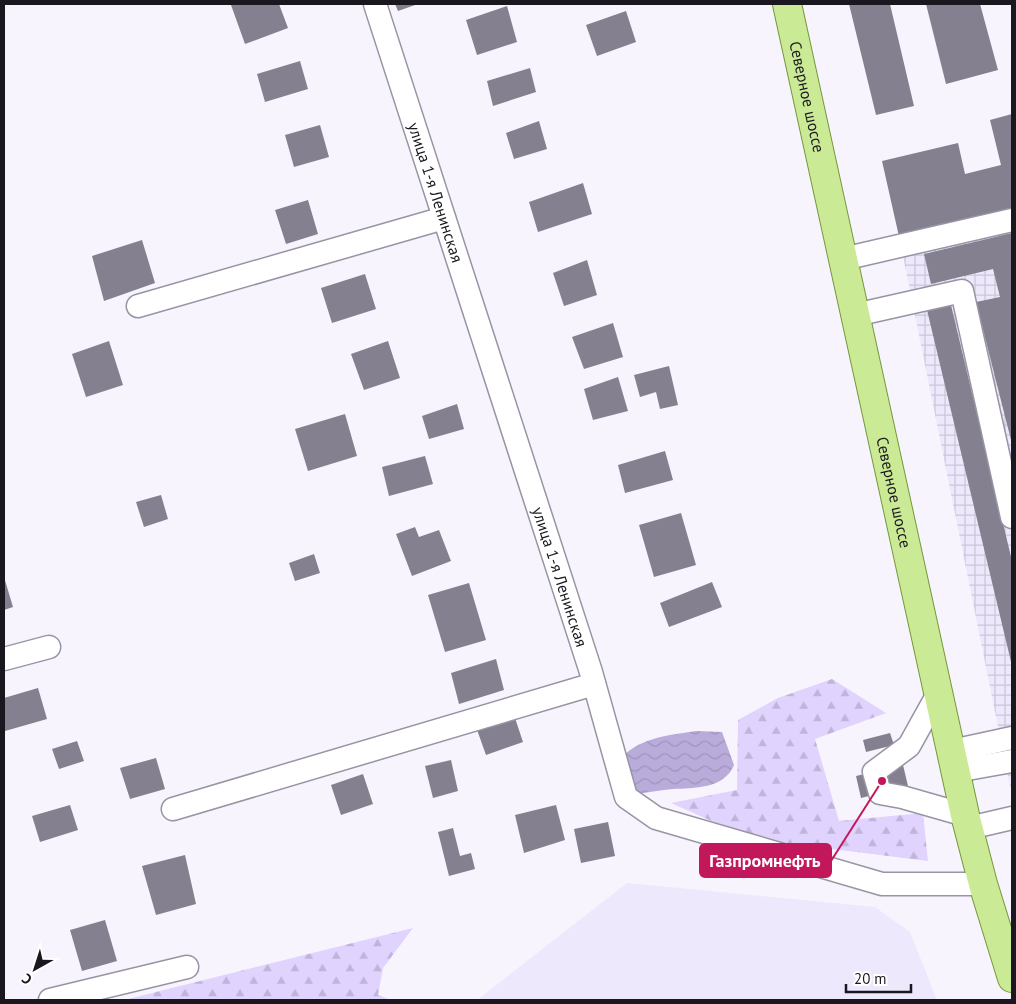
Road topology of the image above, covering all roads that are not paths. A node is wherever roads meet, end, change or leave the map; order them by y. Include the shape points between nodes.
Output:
1 (375, 4) edge
2 (787, 4) edge
3 (444, 218) junction
4 (1012, 220) edge
5 (843, 259) junction
6 (138, 306) dead end
7 (855, 315) junction
8 (1012, 517) edge
9 (49, 647) dead end
10 (4, 659) edge
11 (594, 684) junction
12 (939, 692) junction
13 (1012, 738) edge
14 (954, 761) junction
15 (1012, 761) edge
16 (173, 809) dead end
17 (1012, 818) edge
18 (967, 821) junction
19 (983, 884) junction
20 (187, 967) dead end
21 (1012, 978) edge
22 (50, 1000) edge

1 - 3 street, улица 1-я Ленинская
2 - 5 main road, Северное шоссе
3 - 6 street
3 - 11 street, улица 1-я Ленинская
4 - 5 street
5 - 7 main road, Северное шоссе
7 - 8 street via 962,291
7 - 12 main road, Северное шоссе
9 - 10 street
11 - 16 street
11 - 19 street, улица 1-я Ленинская via 626,797 656,818 882,884
12 - 14 main road, Северное шоссе
12 - 18 street via 909,746 874,772 880,793 902,797
13 - 14 street
14 - 15 street
14 - 18 main road, Северное шоссе
17 - 18 street
18 - 19 main road, Северное шоссе
19 - 21 main road, Северное шоссе
20 - 22 street

